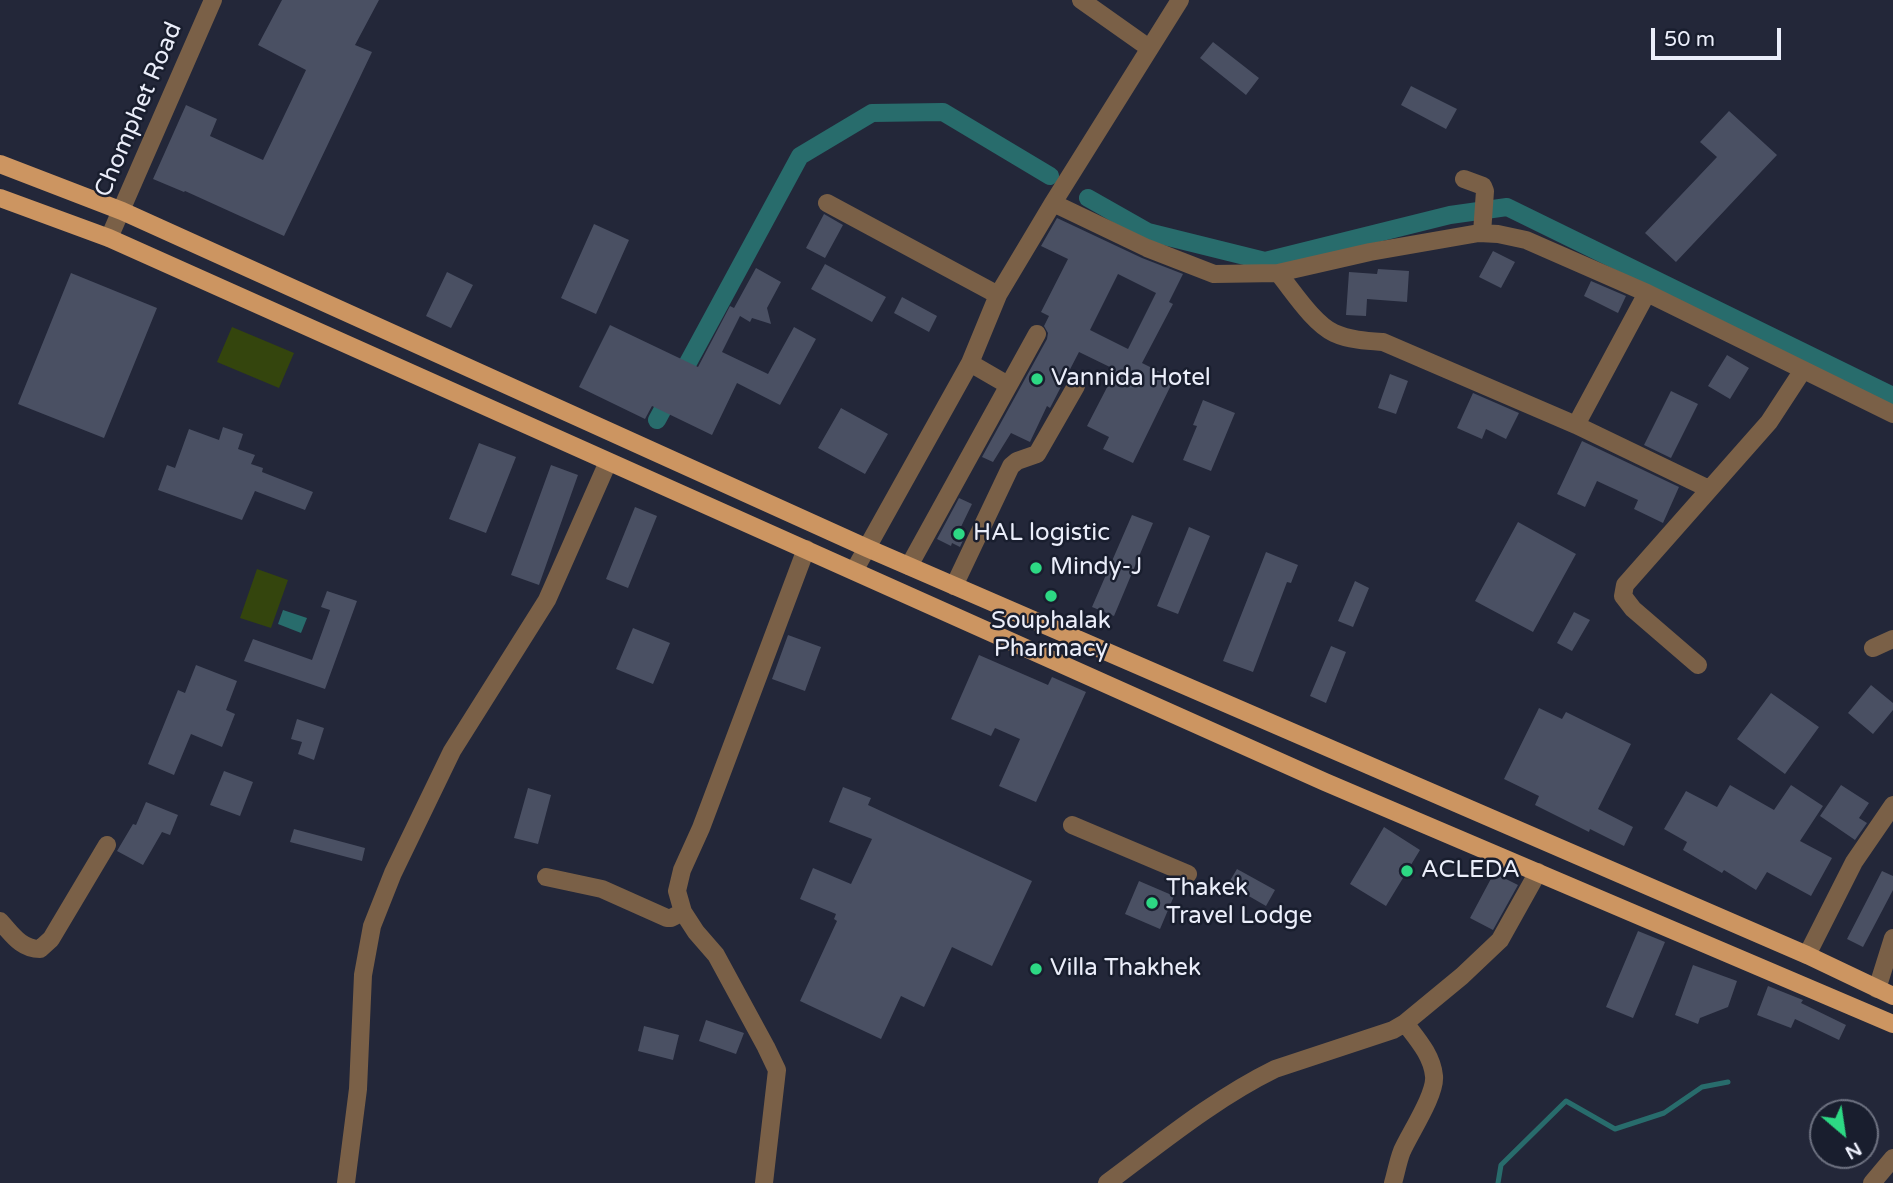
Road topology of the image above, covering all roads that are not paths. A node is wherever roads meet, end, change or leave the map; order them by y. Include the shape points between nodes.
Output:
1 (213, 0) edge
2 (1080, 0) edge
3 (1180, 0) edge
4 (1149, 48) junction
5 (0, 164) edge
6 (1464, 179) dead end
7 (0, 198) edge
8 (827, 203) dead end
9 (1053, 203) junction
10 (122, 211) junction
11 (1482, 233) junction
12 (109, 239) junction
13 (1278, 273) junction
14 (1647, 293) junction
15 (998, 295) junction
16 (1037, 334) dead end
17 (970, 363) junction
18 (1803, 370) junction
19 (1008, 385) junction
20 (1076, 386) dead end
21 (1893, 414) edge
22 (1576, 425) junction
23 (608, 462) junction
24 (1709, 489) junction
25 (867, 548) junction
26 (806, 549) junction
27 (909, 566) junction
28 (854, 571) junction
29 (954, 586) junction
30 (1893, 639) edge
31 (1873, 648) dead end
32 (1698, 665) dead end
33 (1893, 805) edge
34 (1072, 825) dead end
35 (107, 845) dead end
36 (1538, 872) junction
37 (1188, 874) dead end
38 (546, 877) dead end
39 (683, 912) junction
40 (0, 921) edge
41 (1893, 938) edge
42 (1807, 955) junction
43 (1885, 992) edge
44 (1405, 1023) junction
45 (1893, 1024) edge
46 (1893, 1158) edge
47 (346, 1183) edge
48 (764, 1183) edge
49 (1107, 1183) edge
50 (1393, 1183) edge
51 (1872, 1183) edge

1 - 10 street, Chomphet Road
2 - 4 street
3 - 4 street
4 - 9 street
5 - 10 main road
6 - 11 street via 1483,186
7 - 12 main road
8 - 15 street
9 - 13 street via 1214,274
9 - 15 street
10 - 12 street, Chomphet Road
10 - 25 main road
11 - 13 street
11 - 14 street via 1526,240
12 - 23 main road
13 - 22 street via 1334,333 1383,342
14 - 18 street
14 - 22 street
15 - 17 street
16 - 19 street
17 - 19 street
17 - 25 street
18 - 21 street
18 - 24 street via 1769,422
19 - 27 street
20 - 29 street via 1037,454 1011,466
22 - 24 street
23 - 26 main road
23 - 47 street via 547,600 452,751 372,926 363,975 358,1089
24 - 32 street via 1625,585 1623,596
25 - 27 main road
25 - 28 street
26 - 28 main road
26 - 39 street via 682,870 677,891
27 - 29 main road
28 - 36 main road
29 - 42 main road
30 - 31 street
33 - 42 street via 1854,862
34 - 37 street
35 - 40 street via 51,939 40,949 18,941
36 - 44 street via 1500,940
36 - 45 main road
38 - 39 street via 602,889 667,918
39 - 48 street via 716,955 777,1070
41 - 43 street
42 - 43 main road
44 - 49 street via 1265,1074 1219,1100
44 - 50 street via 1431,1061 1434,1079
46 - 51 street

